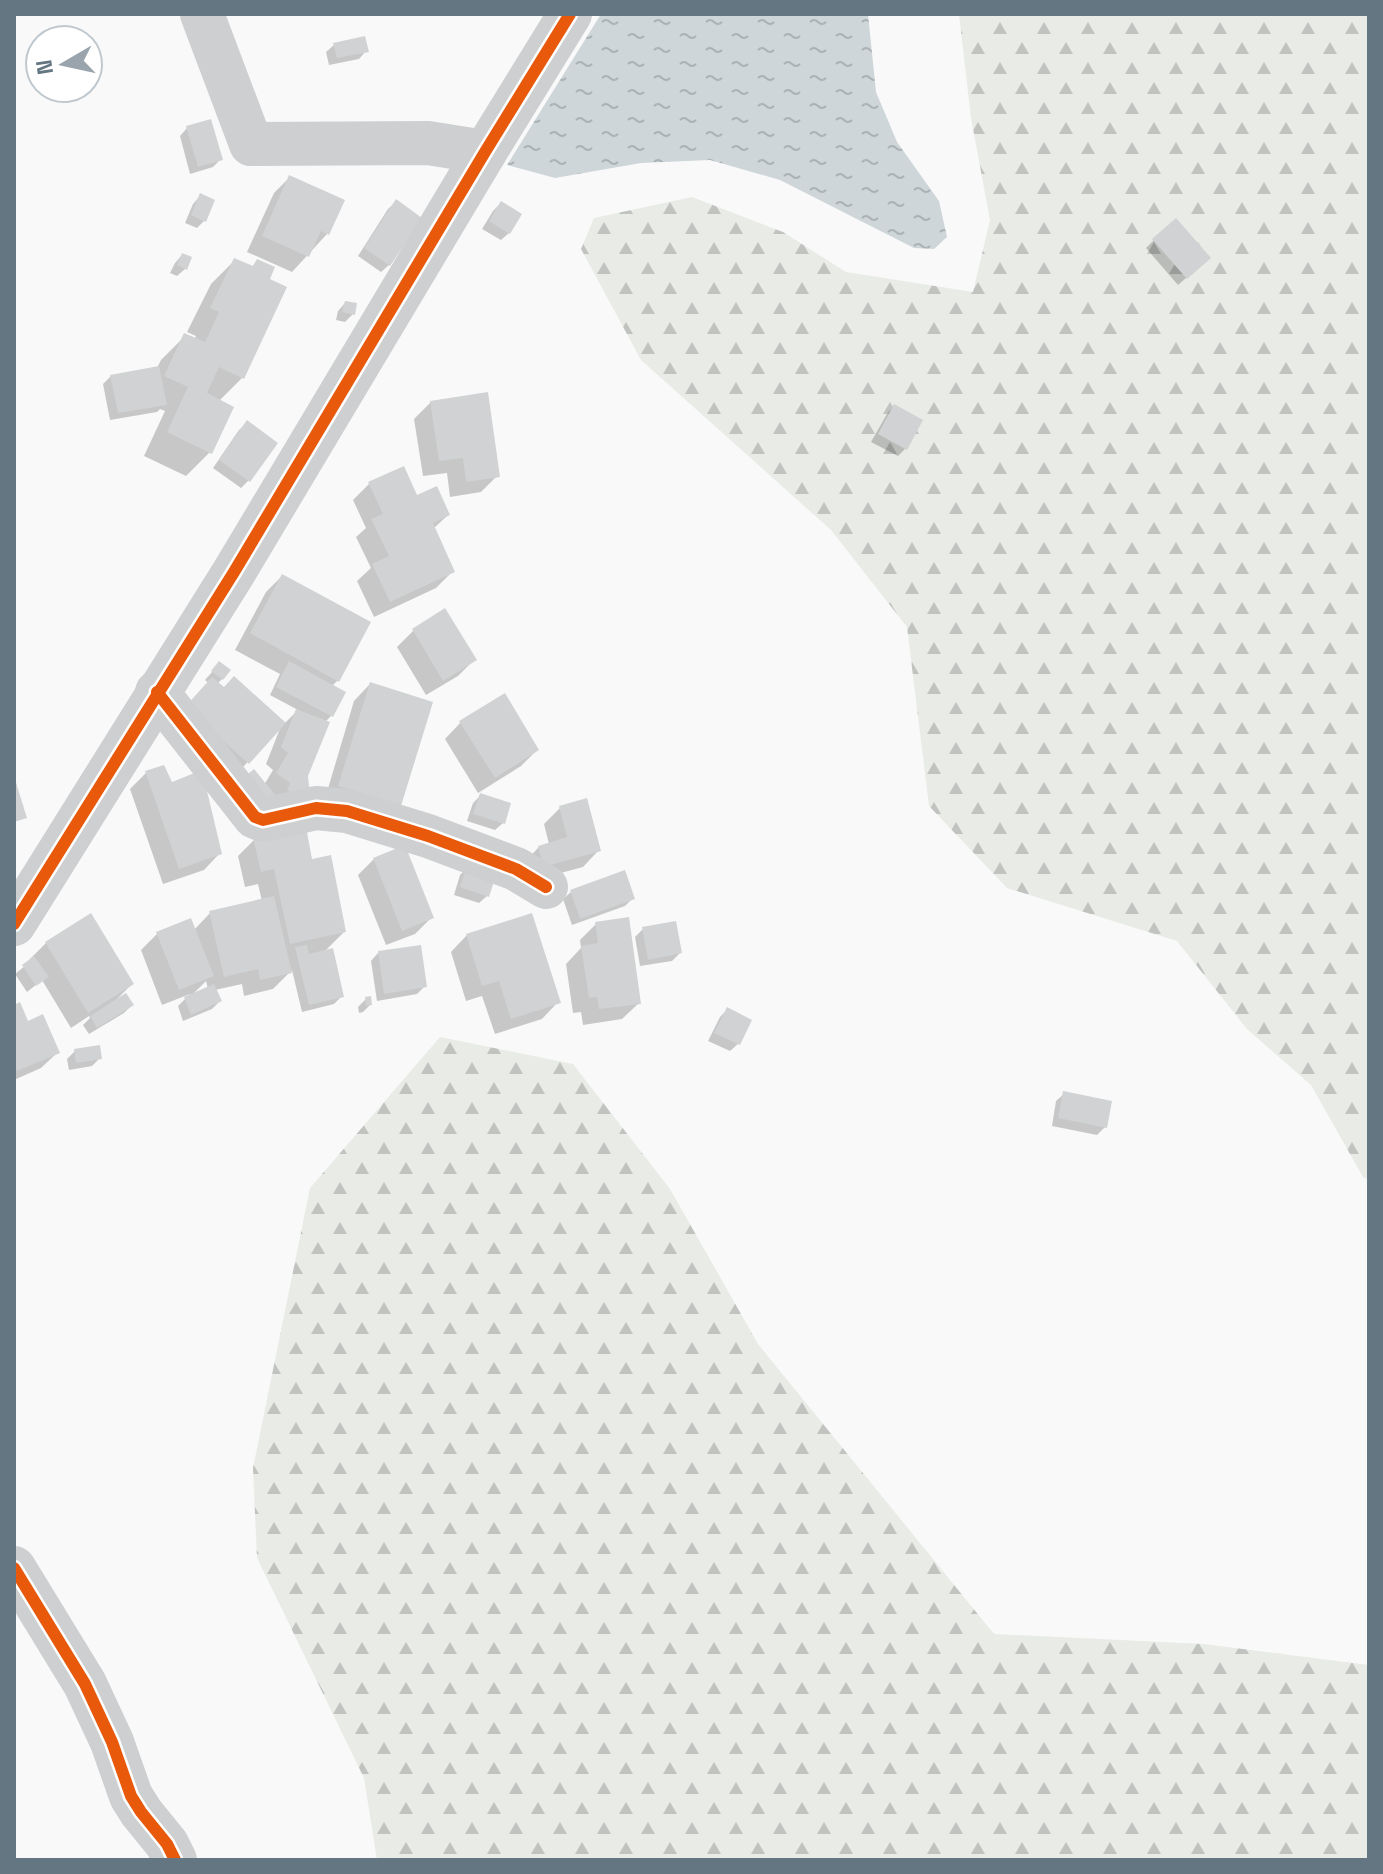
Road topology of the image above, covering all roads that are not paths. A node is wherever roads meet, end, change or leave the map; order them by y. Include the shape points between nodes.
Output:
1 (202, 14) edge
2 (570, 14) edge
3 (485, 152) junction
4 (157, 692) junction
5 (546, 887) dead end
6 (14, 924) edge
7 (14, 1568) edge
8 (175, 1860) edge

1 - 3 street via 251,144 428,143
2 - 3 street
3 - 4 street
4 - 5 street via 255,817 263,820 316,808 347,811 516,869
4 - 6 street
7 - 8 street via 85,1684 131,1796

